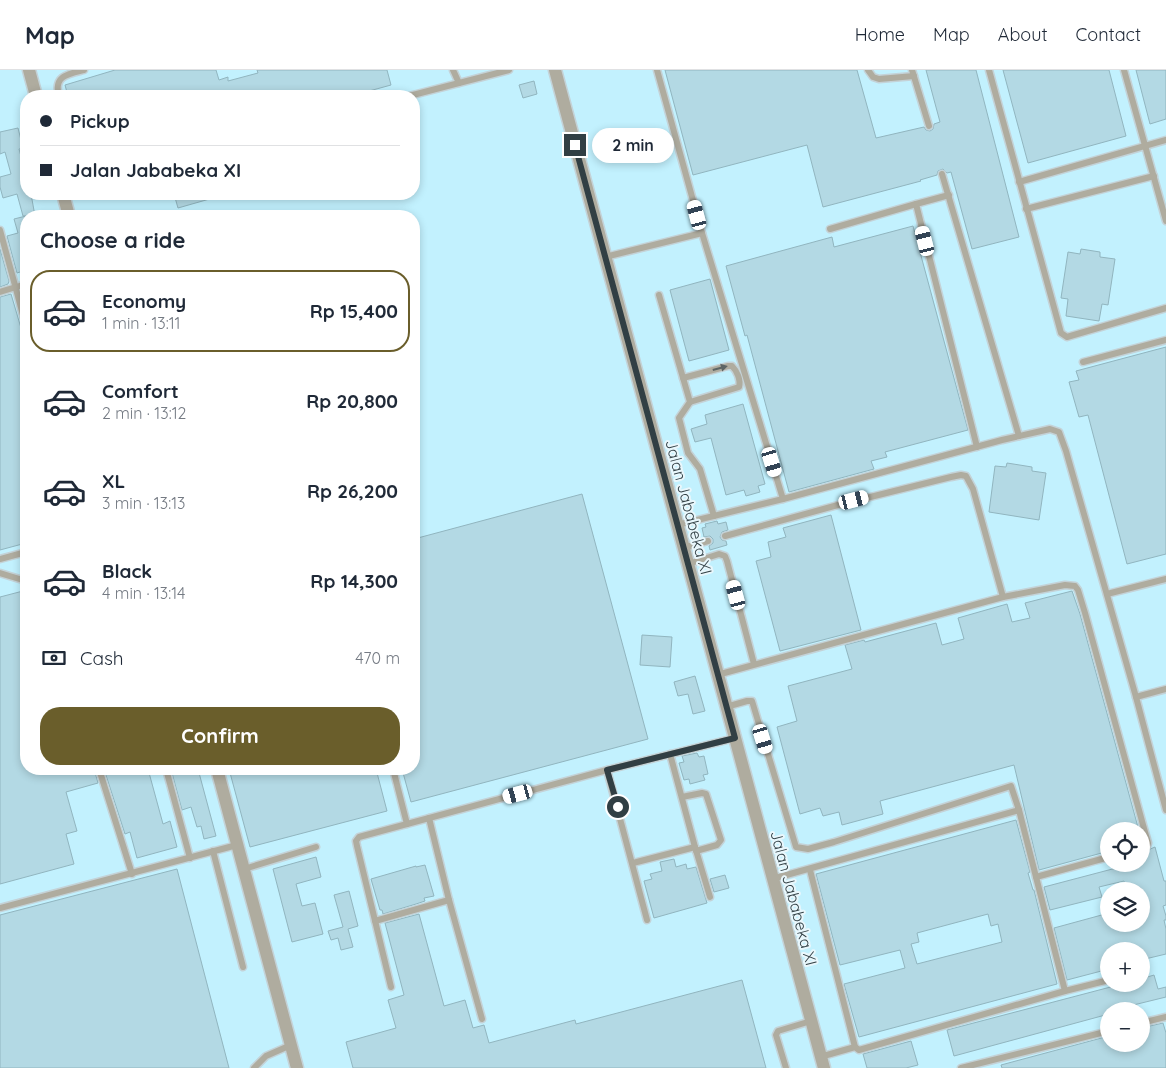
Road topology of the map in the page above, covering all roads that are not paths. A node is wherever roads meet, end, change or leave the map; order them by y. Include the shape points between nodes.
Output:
1 (29, 70) edge
2 (84, 70) edge
3 (453, 70) edge
4 (509, 70) edge
5 (555, 70) edge
6 (657, 70) edge
7 (868, 70) edge
8 (989, 70) edge
9 (1124, 70) edge
10 (913, 73) edge
11 (458, 83) junction
12 (34, 90) edge
13 (58, 90) edge
14 (420, 93) edge
15 (928, 126) dead end
16 (1166, 140) edge
17 (1145, 146) junction
18 (942, 174) dead end
19 (1154, 176) junction
20 (1019, 182) junction
21 (949, 195) junction
22 (916, 204) junction
23 (1026, 209) junction
24 (1166, 220) edge
25 (830, 229) dead end
26 (0, 230) edge
27 (702, 233) junction
28 (605, 258) junction
29 (20, 286) edge
30 (15, 288) junction
31 (0, 292) edge
32 (659, 295) dead end
33 (20, 305) edge
34 (1166, 308) edge
35 (1166, 340) edge
36 (1084, 362) dead end
37 (683, 378) junction
38 (690, 402) junction
39 (1019, 436) junction
40 (977, 447) junction
41 (784, 500) junction
42 (714, 516) junction
43 (677, 525) junction
44 (725, 536) dead end
45 (708, 541) dead end
46 (683, 548) junction
47 (20, 554) edge
48 (0, 559) edge
49 (688, 564) junction
50 (0, 573) edge
51 (20, 579) edge
52 (1166, 579) edge
53 (1106, 594) junction
54 (1003, 597) junction
55 (754, 664) junction
56 (717, 674) junction
57 (1166, 689) edge
58 (1136, 696) junction
59 (726, 707) junction
60 (735, 738) junction
61 (670, 754) junction
62 (607, 770) junction
63 (101, 775) edge
64 (168, 775) edge
65 (219, 775) edge
66 (395, 775) edge
67 (682, 798) junction
68 (1018, 810) junction
69 (1166, 810) edge
70 (429, 818) junction
71 (1142, 822) edge
72 (407, 824) junction
73 (237, 845) junction
74 (316, 847) dead end
75 (695, 849) junction
76 (213, 851) junction
77 (190, 858) junction
78 (1100, 859) edge
79 (633, 863) junction
80 (244, 869) junction
81 (810, 870) junction
82 (132, 874) junction
83 (1036, 877) junction
84 (772, 879) junction
85 (710, 897) dead end
86 (449, 900) junction
87 (0, 908) edge
88 (647, 920) dead end
89 (376, 921) junction
90 (243, 967) dead end
91 (1100, 982) edge
92 (391, 987) dead end
93 (1066, 991) junction
94 (1166, 1017) edge
95 (482, 1019) dead end
96 (811, 1020) junction
97 (1150, 1021) edge
98 (1100, 1033) edge
99 (291, 1045) junction
100 (854, 1047) junction
101 (822, 1062) edge
102 (254, 1068) edge
103 (297, 1068) edge
104 (786, 1068) edge
105 (961, 1068) edge

1 - 12 street
2 - 13 lane via 60,80
3 - 11 lane
4 - 11 lane
5 - 28 street, Jalan Jababeka XI
6 - 27 lane
7 - 10 lane via 879,79
8 - 20 lane
9 - 17 lane
10 - 15 lane
11 - 14 lane
16 - 17 lane
17 - 19 lane
17 - 20 lane
18 - 21 lane
19 - 23 lane
19 - 24 lane
20 - 23 lane
21 - 22 lane
21 - 39 lane
22 - 25 lane
22 - 40 lane
23 - 34 lane via 1064,336
26 - 30 lane
27 - 28 lane
27 - 41 lane
28 - 43 street, Jalan Jababeka XI
29 - 30 lane
30 - 31 lane
30 - 33 lane
32 - 37 lane
35 - 36 lane
37 - 38 lane
37 -> 38 lane via 728,366 735,369 739,378 739,387
38 - 42 lane via 679,418 689,454 700,469
39 - 40 lane
39 - 53 lane via 1050,429 1062,436
40 - 41 lane
41 - 42 lane
42 - 43 lane
43 - 46 street, Jalan Jababeka XI
44 - 54 lane via 920,483 961,475 968,479 973,489
45 - 46 lane
46 - 49 street, Jalan Jababeka XI
47 - 48 lane
49 - 55 lane via 719,554 724,556
49 - 56 street, Jalan Jababeka XI
50 - 51 lane
52 - 53 lane
53 - 58 lane
54 - 55 lane
54 - 71 lane via 1065,585 1077,588
55 - 56 lane
56 - 59 street, Jalan Jababeka XI
57 - 58 lane
58 - 69 lane
59 - 60 street, Jalan Jababeka XI
59 - 68 lane via 752,701 796,847 808,850 1008,786 1012,788
60 - 61 lane
60 - 84 street, Jalan Jababeka XI
61 - 62 lane
61 - 67 lane
62 - 70 lane
62 - 79 lane
63 - 82 lane
64 - 77 lane
65 - 73 street
66 - 72 lane
67 - 75 lane
67 - 75 lane via 706,794 720,840 717,845
68 - 81 lane
68 - 83 lane
70 - 72 lane
70 - 86 lane
72 - 89 lane via 358,837 356,841
73 - 76 lane
73 - 80 street
74 - 80 lane
75 - 79 lane
75 - 85 lane
76 - 77 lane
76 - 90 lane
77 - 82 lane
78 - 83 lane
79 - 88 lane
80 - 99 street
81 - 84 lane
81 - 100 lane
82 - 87 lane
83 - 93 lane
84 - 96 street, Jalan Jababeka XI
86 - 89 lane
86 - 95 lane
89 - 92 lane
91 - 93 lane
93 - 100 lane via 860,1050
94 - 97 lane
96 - 101 street, Jalan Jababeka XI
96 - 104 lane via 778,1031 776,1036
98 - 105 lane
99 - 102 lane via 266,1056
99 - 103 street
100 - 101 lane

